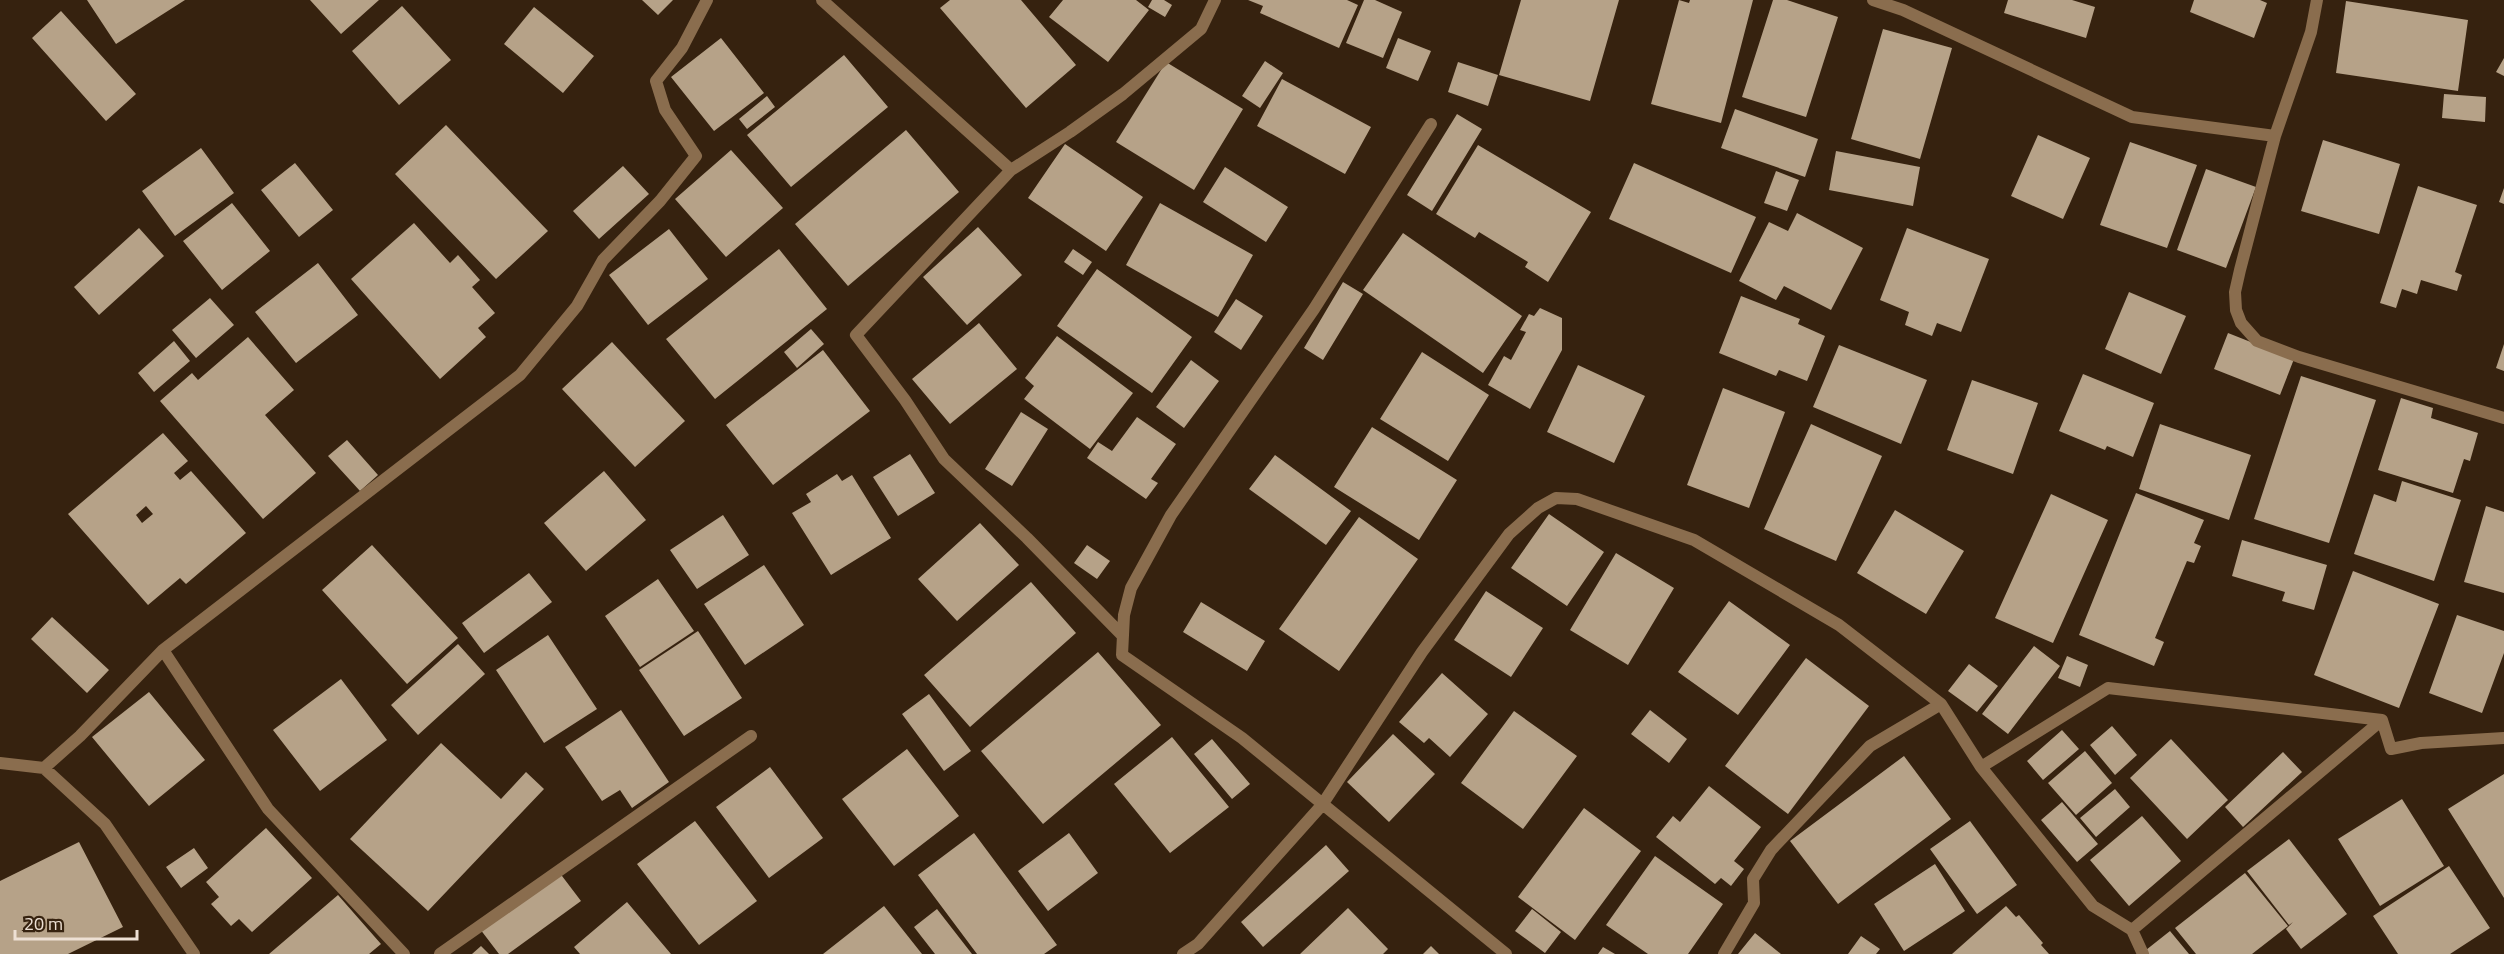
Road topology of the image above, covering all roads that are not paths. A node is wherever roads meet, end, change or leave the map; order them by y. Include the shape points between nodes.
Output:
1 (707, 0) edge
2 (822, 0) edge
3 (1215, 0) edge
4 (1873, 0) edge
5 (2317, 0) edge
6 (1431, 124) dead end
7 (2275, 136) junction
8 (1011, 170) junction
9 (2504, 418) edge
10 (1123, 636) junction
11 (164, 650) junction
12 (1941, 704) junction
13 (2382, 720) junction
14 (751, 736) dead end
15 (2504, 738) edge
16 (0, 763) edge
17 (1981, 767) junction
18 (44, 768) junction
19 (1322, 805) junction
20 (2132, 930) junction
21 (194, 954) edge
22 (404, 954) edge
23 (440, 954) edge
24 (1183, 954) edge
25 (1506, 954) edge
26 (1724, 954) edge
27 (2143, 954) edge

1 - 11 street via 682,48 656,81 665,111 696,156 660,201 603,260 577,306 520,375
2 - 8 street
3 - 8 street via 1201,29 1123,94
4 - 7 street via 1904,10 2132,117
5 - 7 street via 2312,32
6 - 10 street via 1314,309 1171,515 1131,588
7 - 9 street via 2235,292 2241,323 2257,340 2299,357
8 - 10 street via 856,335 944,459
10 - 19 street via 1122,655 1242,738
11 - 18 street
11 - 22 street via 268,809
12 - 17 street
12 - 19 street via 1839,625 1694,540 1577,499 1556,498 1538,508 1509,534 1422,652
12 - 26 street via 1870,746 1771,850 1753,879 1754,903
13 - 15 street via 2391,749
13 - 17 street via 2108,688
13 - 20 street
14 - 23 street
16 - 18 street
17 - 20 street via 2093,906
18 - 21 street via 105,824
19 - 24 street via 1198,944
19 - 25 street
20 - 27 street

